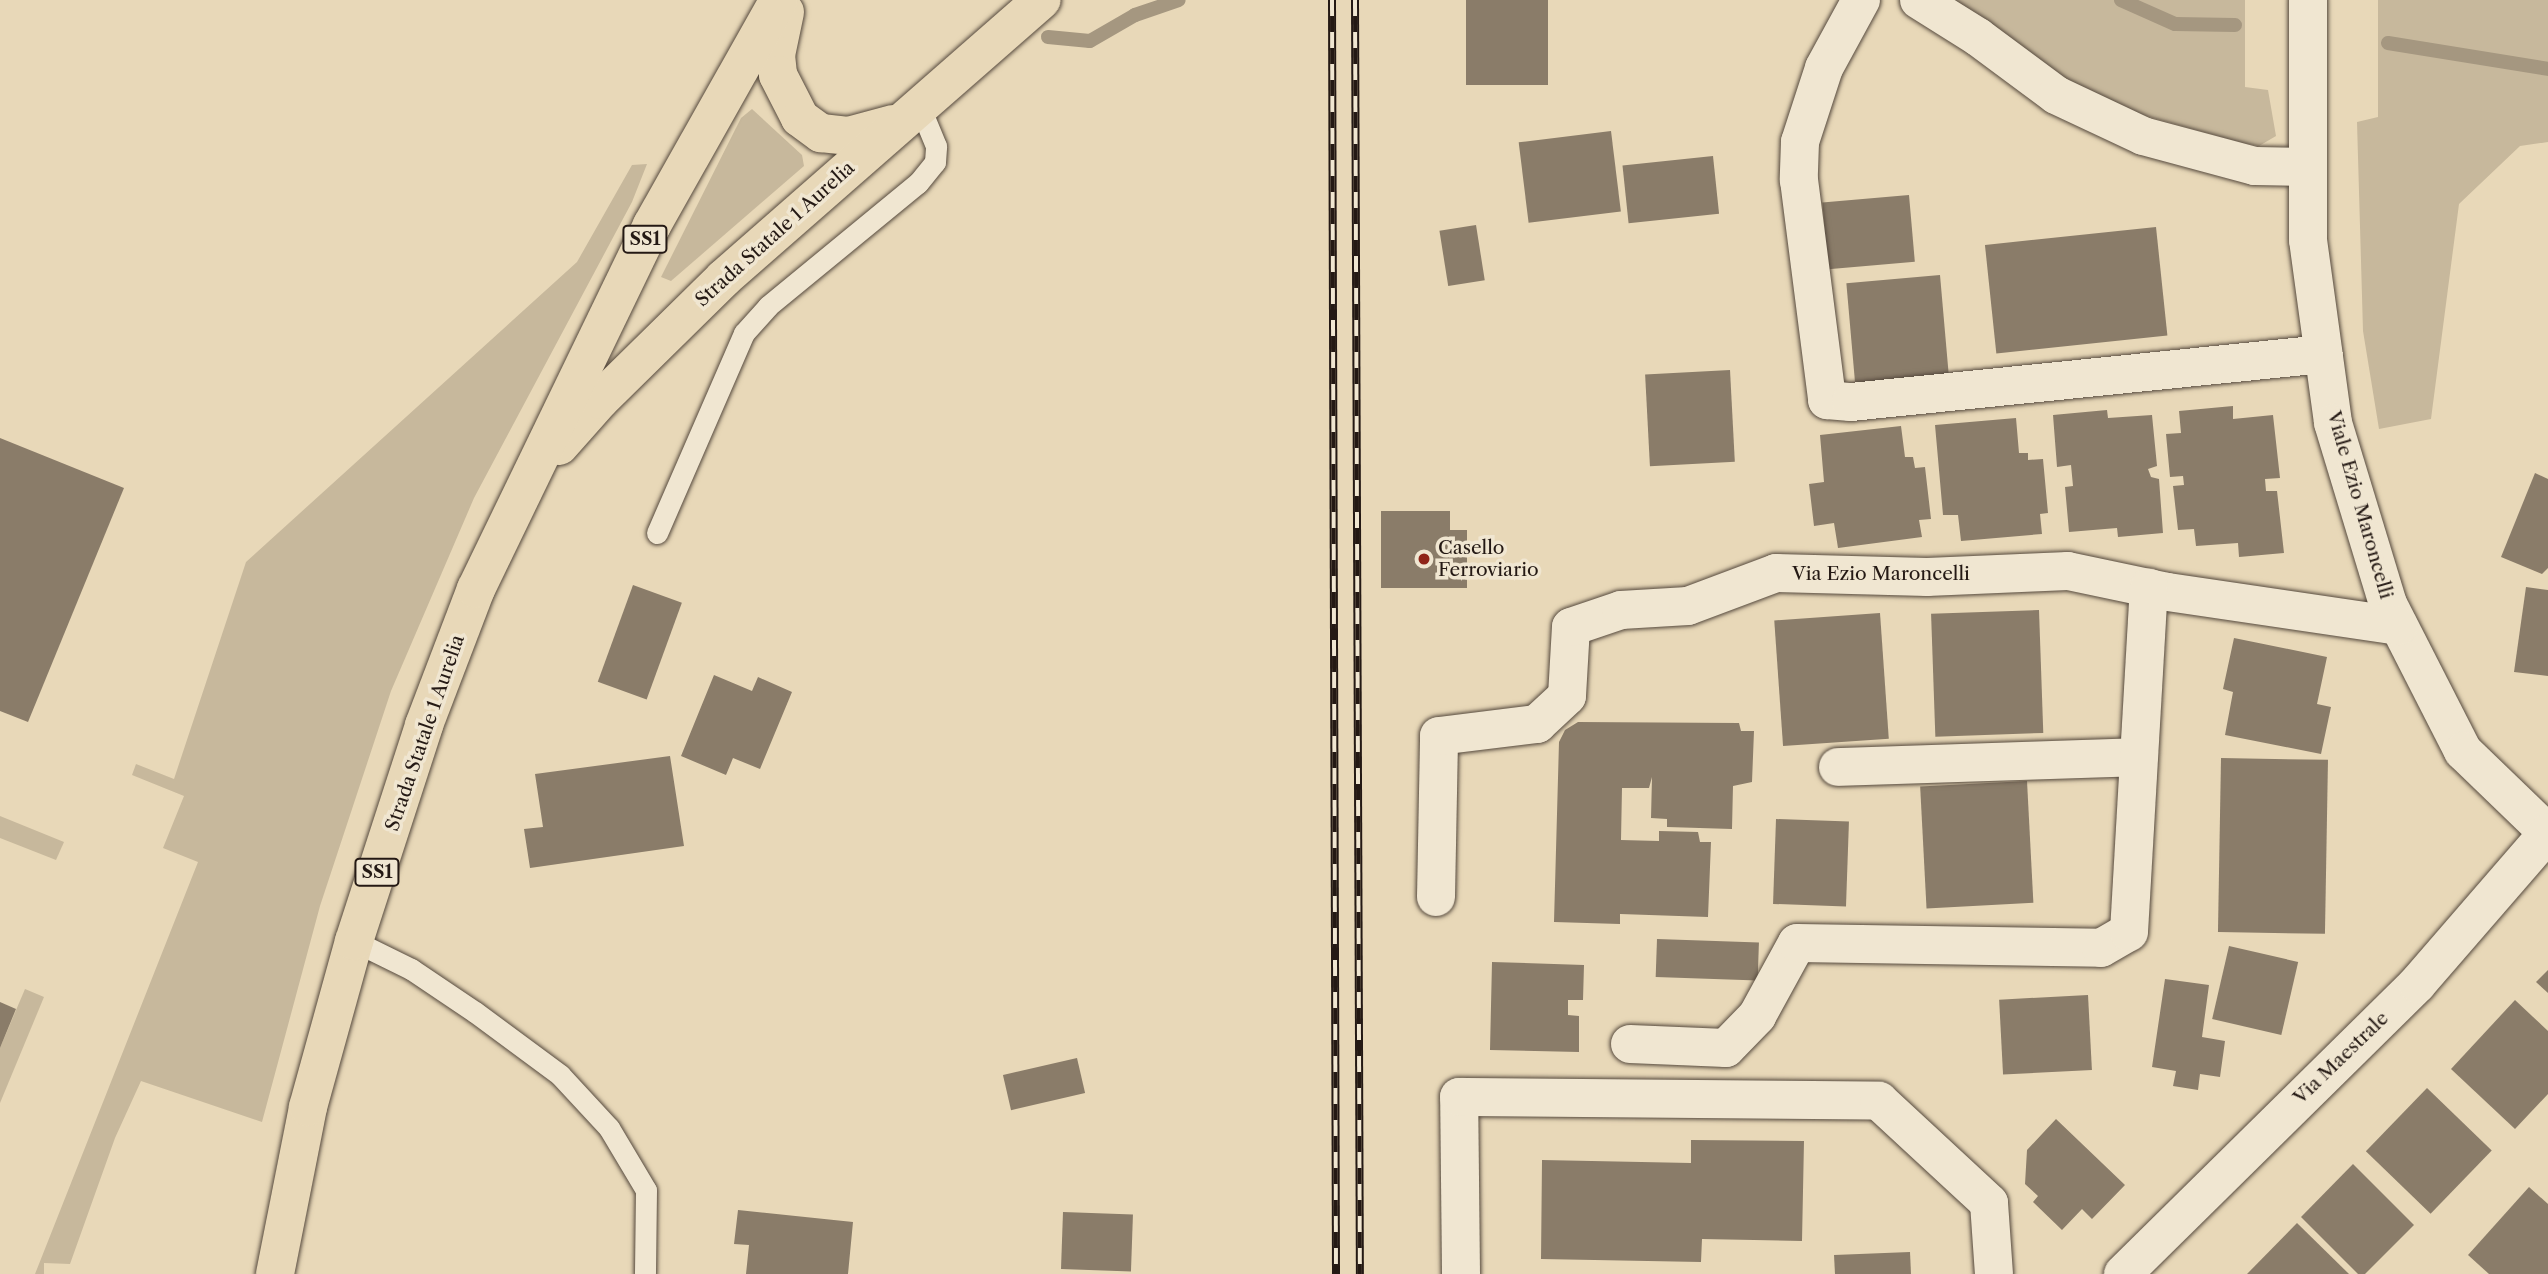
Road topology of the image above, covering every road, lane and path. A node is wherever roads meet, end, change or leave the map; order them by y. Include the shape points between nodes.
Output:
1 (779, 0) edge
2 (788, 0) edge
3 (1042, 0) edge
4 (1861, 0) edge
5 (1919, 0) edge
6 (2308, 0) edge
7 (909, 114) junction
8 (2308, 167) junction
9 (2324, 354) junction
10 (526, 485) junction
11 (656, 533) dead end
12 (2149, 588) junction
13 (2399, 626) junction
14 (2139, 757) junction
15 (1838, 767) dead end
16 (2548, 833) edge
17 (1436, 897) dead end
18 (354, 942) junction
19 (1630, 1044) dead end
20 (275, 1274) edge
21 (646, 1274) edge
22 (1461, 1274) edge
23 (1993, 1274) edge
24 (2123, 1274) edge

1 - 10 main road, Strada Statale 1 Aurelia / SS1 via 652,225
2 - 7 main road via 776,55 791,109 821,133 848,136
3 - 7 main road, Strada Statale 1 Aurelia / SS1
4 - 9 street via 1824,68 1800,142 1799,180 1827,400 1851,402
5 - 8 street via 2056,95 2143,136 2255,166
6 - 8 street, Viale Ezio Maroncelli
7 - 10 main road, Strada Statale 1 Aurelia / SS1 via 715,288 600,400
7 - 11 lane via 936,146 935,162 918,183 768,306 744,333
8 - 9 street, Viale Ezio Maroncelli via 2308,240
9 - 13 street, Viale Ezio Maroncelli via 2333,423 2388,604
10 - 18 main road, Strada Statale 1 Aurelia / SS1 via 477,589 424,725
12 - 13 street, Via Ezio Maroncelli
12 - 14 street
12 - 17 street, Via Ezio Maroncelli via 2068,571 1927,577 1776,573 1688,606 1621,610 1571,627 1567,696 1556,710 1516,730 1438,736
13 - 16 street, Viale Ezio Maroncelli via 2463,751
14 - 15 street
14 - 19 street via 2129,932 2101,948 1797,943 1757,1016 1726,1048
16 - 24 street, Via Maestrale via 2417,984
18 - 20 main road, Strada Statale 1 Aurelia / SS1 via 308,1107
18 - 21 lane via 411,969 475,1012 560,1075 609,1128 646,1191
22 - 23 street via 1459,1097 1879,1101 1989,1203

